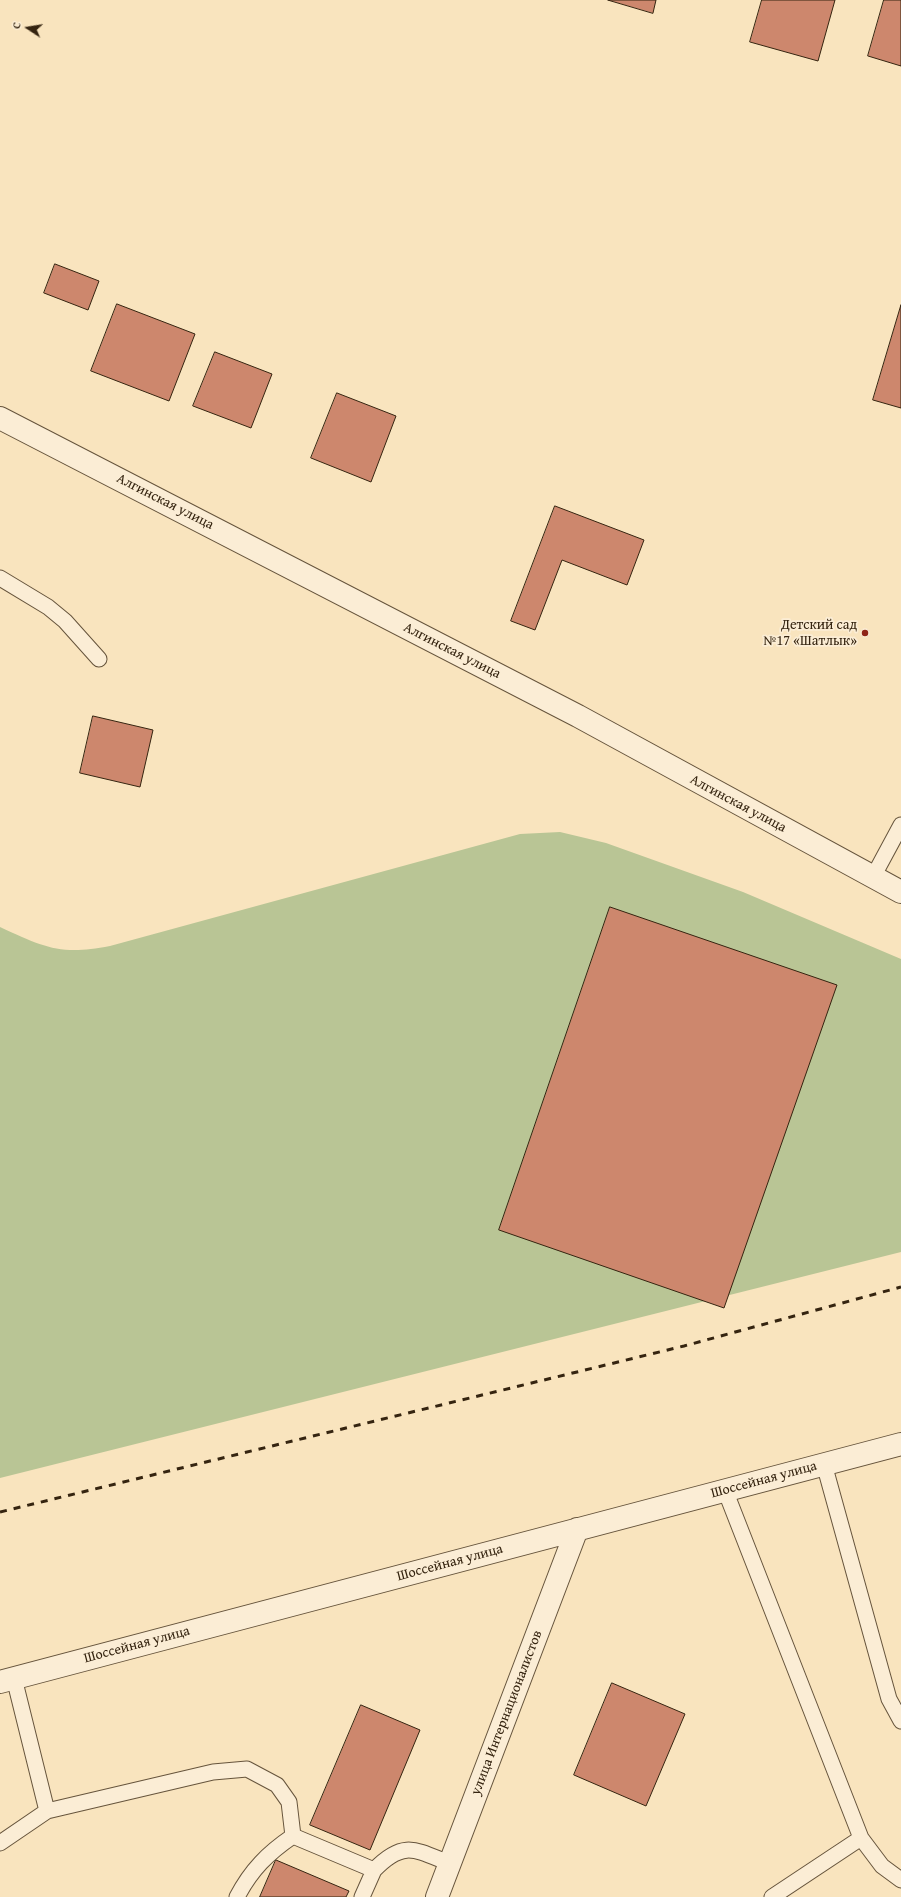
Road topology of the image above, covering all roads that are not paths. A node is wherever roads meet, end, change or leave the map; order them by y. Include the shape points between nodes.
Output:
1 (0, 418) edge
2 (0, 578) edge
3 (100, 659) dead end
4 (901, 825) edge
5 (873, 877) junction
6 (901, 892) edge
7 (901, 1444) edge
8 (824, 1464) junction
9 (725, 1490) junction
10 (577, 1529) junction
11 (7, 1680) edge
12 (901, 1721) edge
13 (47, 1811) junction
14 (293, 1836) junction
15 (861, 1838) junction
16 (0, 1843) edge
17 (451, 1864) junction
18 (374, 1870) junction
19 (901, 1880) edge
20 (237, 1897) edge
21 (362, 1897) edge
22 (437, 1897) edge
23 (772, 1897) edge

1 - 5 street, Алгинская улица via 578,716
2 - 3 lane via 48,607 65,621
4 - 5 lane
5 - 6 street, Алгинская улица
7 - 8 street, Шоссейная улица
8 - 9 street, Шоссейная улица
8 - 12 lane via 889,1699
9 - 10 street, Шоссейная улица
9 - 15 lane
10 - 11 street, Шоссейная улица
10 - 17 street, улица Интернационалистов
11 - 13 lane
13 - 14 lane via 213,1772 247,1769 277,1785 289,1802
13 - 16 lane
14 - 18 lane
14 - 20 lane via 261,1862 247,1878
15 - 19 lane via 882,1866
15 - 23 lane
17 - 18 lane via 414,1849 385,1858
17 - 22 street, улица Интернационалистов
18 - 21 lane

